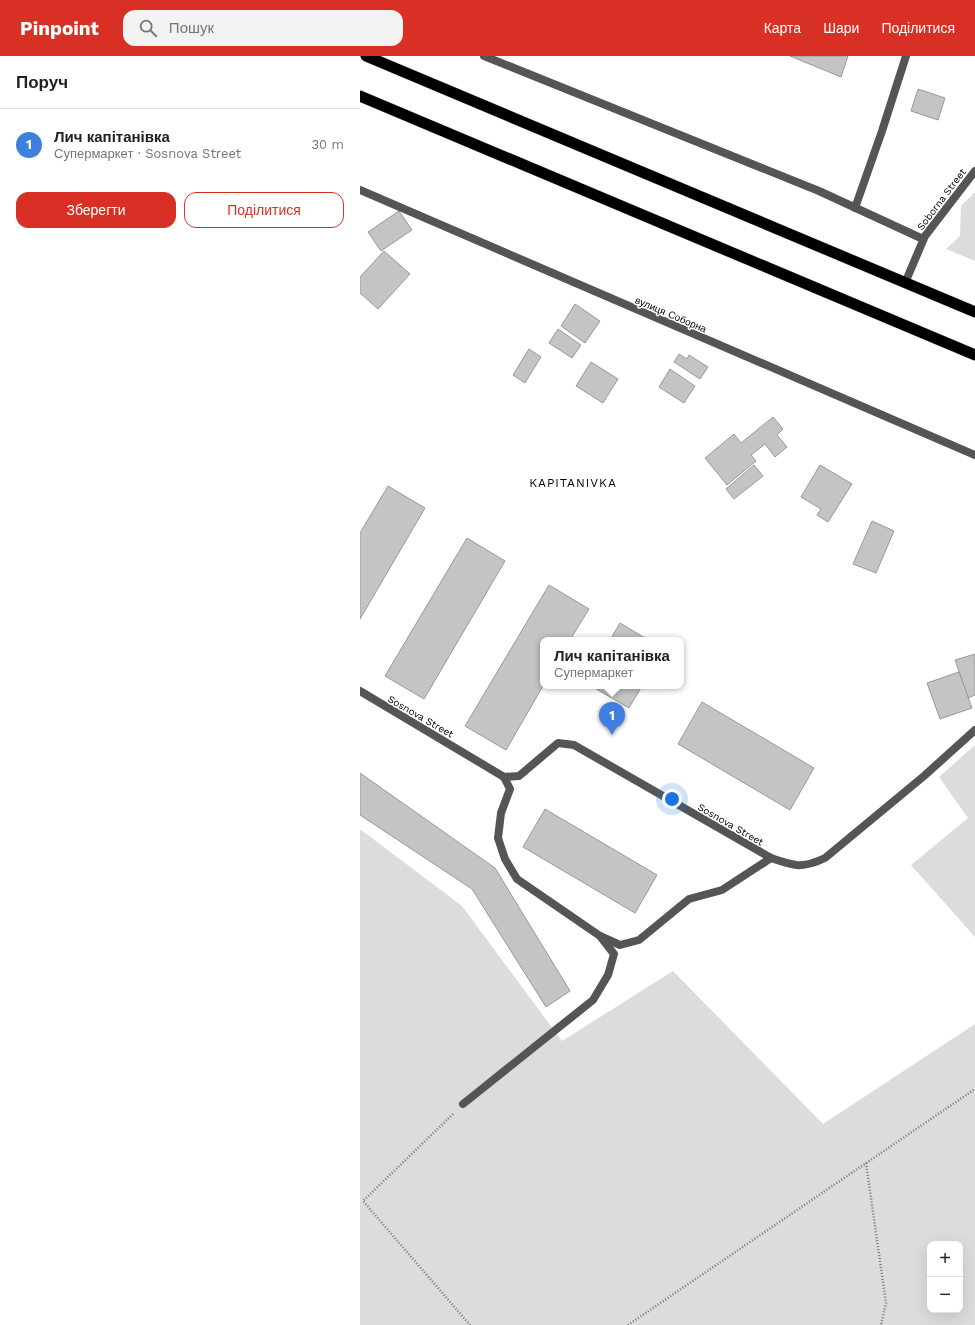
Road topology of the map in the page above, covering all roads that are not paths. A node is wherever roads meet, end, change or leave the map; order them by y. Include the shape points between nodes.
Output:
1 (366, 56) edge
2 (484, 56) edge
3 (906, 56) edge
4 (360, 96) edge
5 (975, 171) edge
6 (360, 190) edge
7 (854, 208) junction
8 (923, 239) junction
9 (906, 283) junction
10 (975, 312) edge
11 (975, 354) edge
12 (975, 455) edge
13 (360, 691) edge
14 (975, 730) edge
15 (504, 777) junction
16 (771, 858) junction
17 (600, 936) junction
18 (464, 1104) road end

1 - 9 highway
2 - 7 street via 819,191
3 - 7 street
4 - 11 highway
5 - 8 street, Soborna Street
6 - 12 street, вулиця Соборна
7 - 8 street
8 - 9 street, Soborna Street
9 - 10 highway
13 - 15 street, Sosnova Street
14 - 16 street, Sosnova Street via 826,858 812,864 796,866
15 - 16 street, Sosnova Street via 519,776 558,743 574,745
15 - 17 street via 510,789 500,813 498,838 517,879
16 - 17 street via 722,890 689,899 639,940 620,945
17 - 18 street via 614,954 608,975 593,1000

